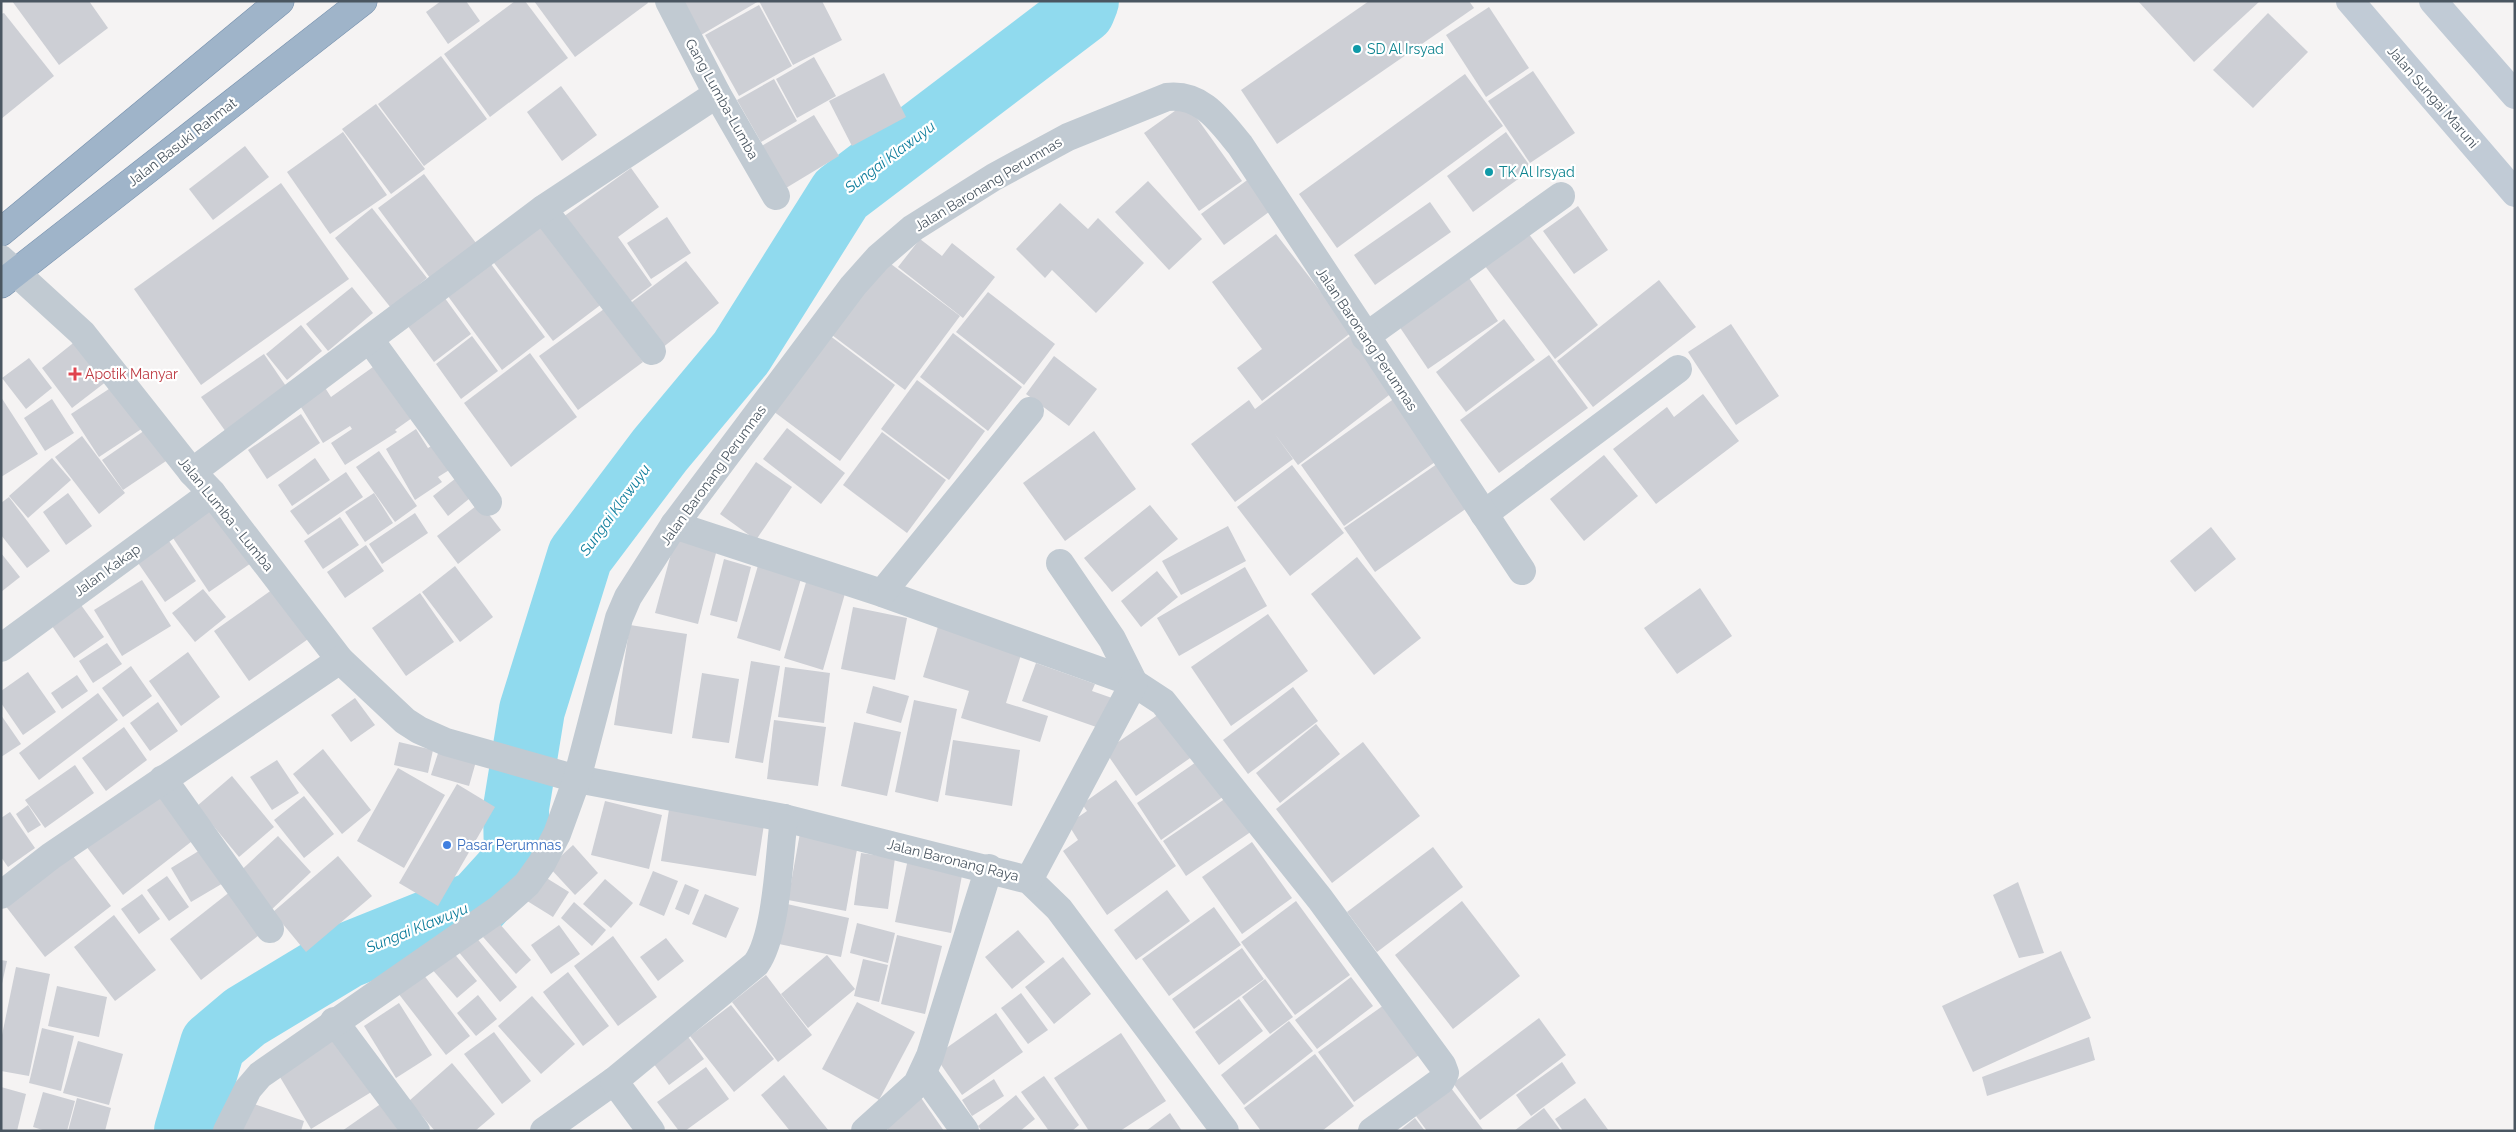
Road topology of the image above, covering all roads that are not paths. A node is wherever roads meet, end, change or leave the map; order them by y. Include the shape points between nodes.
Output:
1 (280, 1) edge
2 (363, 1) edge
3 (669, 1) edge
4 (2350, 1) edge
5 (2433, 1) edge
6 (717, 94) junction
7 (2515, 95) edge
8 (2515, 193) edge
9 (776, 196) dead end
10 (1561, 196) dead end
11 (543, 209) junction
12 (1, 232) edge
13 (6, 272) edge
14 (1365, 337) junction
15 (370, 340) junction
16 (652, 351) dead end
17 (1678, 369) dead end
18 (1030, 411) dead end
19 (192, 472) junction
20 (212, 493) junction
21 (488, 502) dead end
22 (1484, 514) junction
23 (674, 525) junction
24 (1060, 563) dead end
25 (1522, 571) dead end
26 (882, 593) junction
27 (1, 648) edge
28 (340, 660) junction
29 (1134, 683) junction
30 (570, 777) junction
31 (163, 779) junction
32 (784, 818) junction
33 (989, 868) junction
34 (1029, 880) junction
35 (1, 895) edge
36 (270, 929) dead end
37 (334, 1021) junction
38 (923, 1073) junction
39 (614, 1081) junction
40 (227, 1131) edge
41 (416, 1131) edge
42 (544, 1131) edge
43 (651, 1131) edge
44 (865, 1131) edge
45 (965, 1131) edge
46 (1225, 1131) edge
47 (1372, 1131) edge

1 - 12 highway
2 - 13 highway, Jalan Basuki Rahmat
3 - 6 street, Gang Lumba-Lumba
4 - 8 main road, Jalan Sungai Maruni
5 - 7 main road
6 - 9 street, Gang Lumba-Lumba
6 - 11 street
10 - 14 street
11 - 15 street
11 - 16 street
13 - 19 street, Jalan Lumba - Lumba via 82,333
14 - 22 street, Jalan Baronang Perumnas
14 - 23 street, Jalan Baronang Perumnas via 1240,146 1220,122 1192,98 1182,95 1167,97 1030,156 913,228 889,248 853,286
15 - 19 street
15 - 21 street
17 - 22 street
18 - 26 street
19 - 20 street, Jalan Lumba - Lumba
20 - 27 street, Jalan Kakap
20 - 28 street, Jalan Lumba - Lumba
22 - 25 street, Jalan Baronang Perumnas
23 - 26 street
23 - 30 street, Jalan Baronang Perumnas via 628,597 619,618
24 - 29 street via 1112,640
26 - 29 street
28 - 30 street, Jalan Lumba - Lumba via 405,721 446,742
28 - 31 street
29 - 34 street
29 - 47 street via 1163,702 1320,899 1442,1065 1445,1073 1441,1081
30 - 32 street, Jalan Baronang Raya
30 - 37 street, Jalan Baronang Perumnas via 557,834 527,884 499,909
31 - 35 street via 51,856
31 - 36 street
32 - 33 street, Jalan Baronang Raya
32 - 39 street via 770,935 762,956
33 - 34 street, Jalan Baronang Raya
33 - 38 street
34 - 46 street, Jalan Baronang Raya via 1059,909
37 - 40 street, Jalan Baronang Perumnas via 254,1081
37 - 41 street
38 - 44 street via 917,1084
38 - 45 street
39 - 42 street
39 - 43 street

